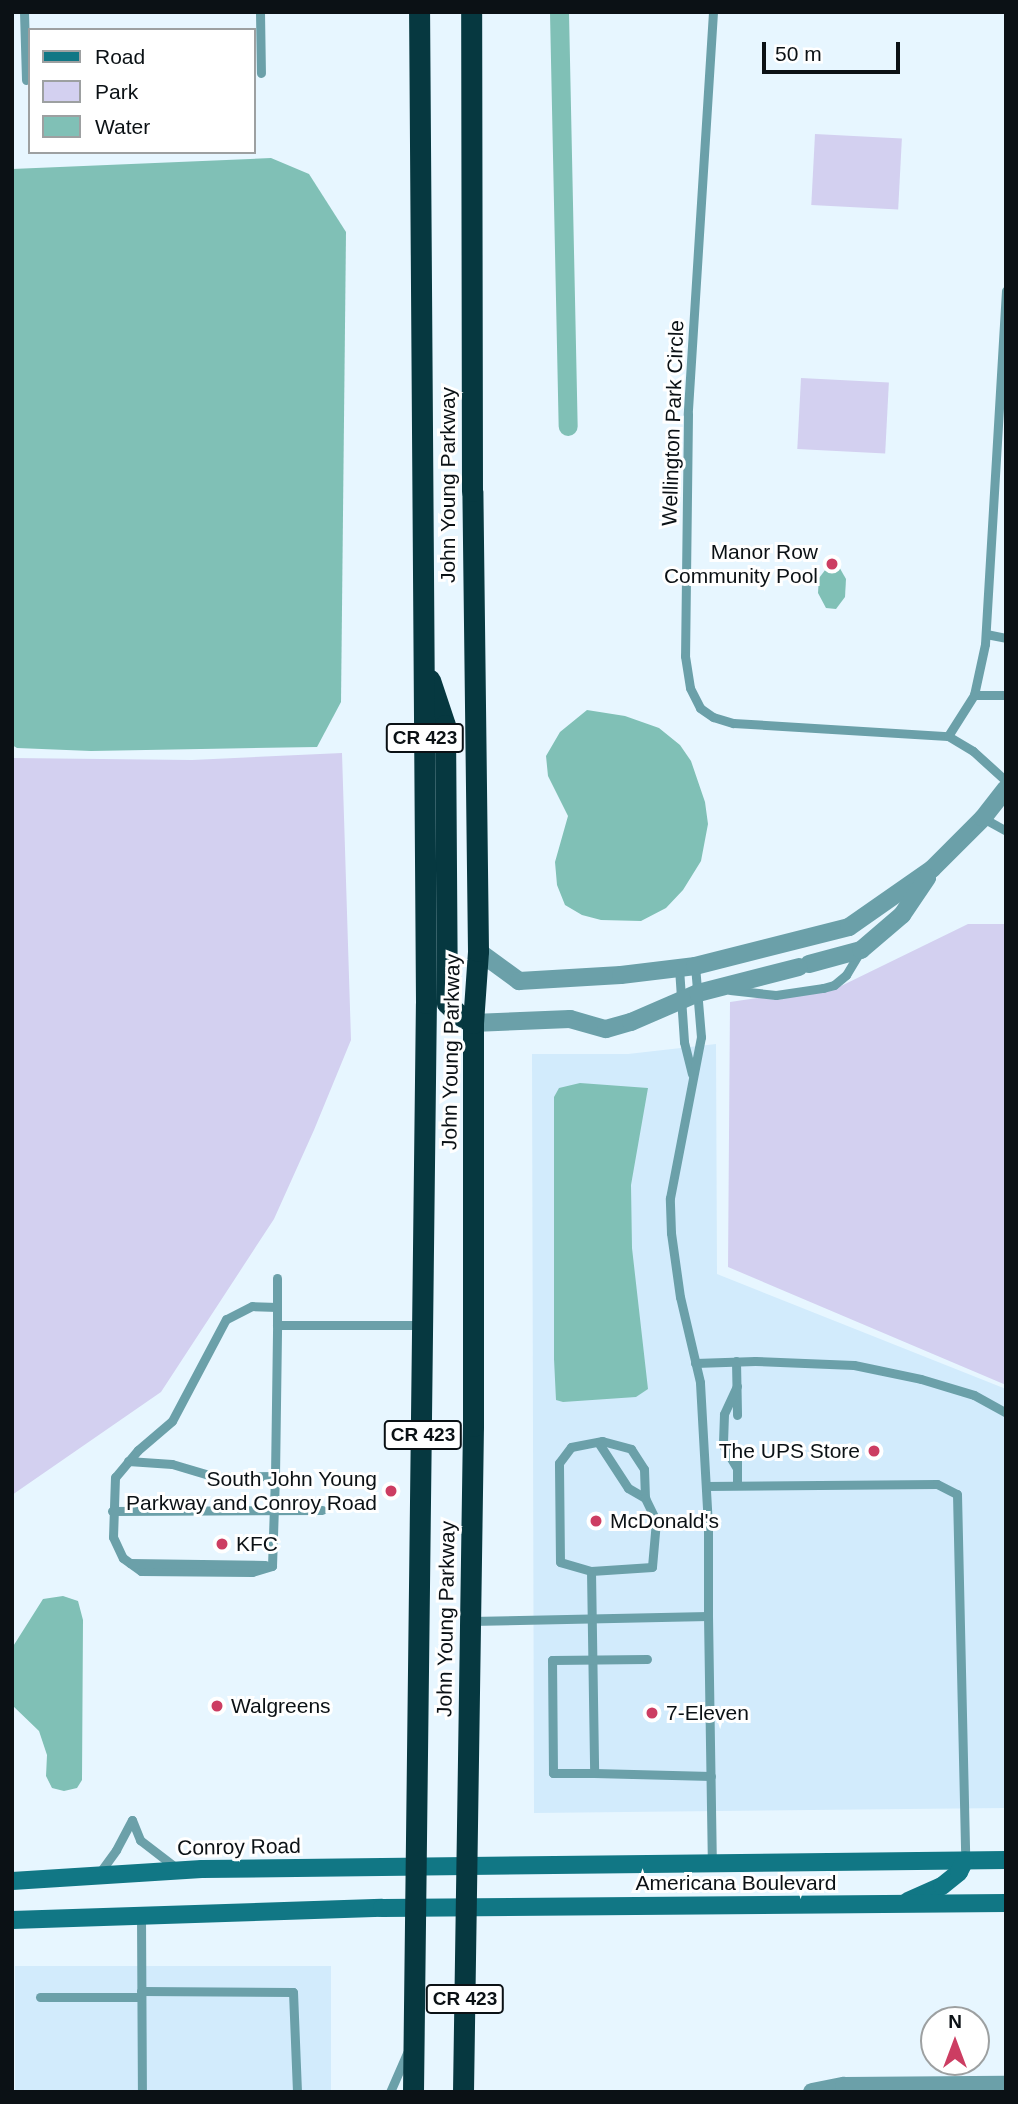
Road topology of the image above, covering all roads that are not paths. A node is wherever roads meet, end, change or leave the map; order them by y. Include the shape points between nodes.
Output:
1 (24, 12) edge
2 (260, 12) edge
3 (419, 12) edge
4 (471, 12) edge
5 (713, 12) edge
6 (261, 73) dead end
7 (26, 80) dead end
8 (1006, 291) edge
9 (986, 634) junction
10 (1006, 638) edge
11 (424, 664) junction
12 (974, 695) junction
13 (1006, 695) edge
14 (947, 736) junction
15 (1006, 781) edge
16 (1006, 789) edge
17 (983, 818) junction
18 (1006, 831) edge
19 (932, 869) junction
20 (829, 932) junction
21 (861, 950) junction
22 (478, 951) junction
23 (842, 955) junction
24 (687, 967) junction
25 (718, 988) junction
26 (698, 993) junction
27 (680, 1002) junction
28 (426, 1003) junction
29 (474, 1023) junction
30 (693, 1079) junction
31 (473, 1111) junction
32 (277, 1278) dead end
33 (277, 1307) junction
34 (276, 1325) junction
35 (424, 1325) junction
36 (736, 1362) junction
37 (695, 1363) junction
38 (737, 1386) junction
39 (1006, 1413) edge
40 (737, 1415) dead end
41 (598, 1442) junction
42 (737, 1453) dead end
43 (128, 1461) junction
44 (737, 1468) junction
45 (275, 1476) junction
46 (737, 1485) junction
47 (706, 1486) junction
48 (645, 1497) junction
49 (322, 1510) dead end
50 (113, 1511) junction
51 (274, 1512) junction
52 (708, 1520) junction
53 (656, 1521) junction
54 (591, 1571) junction
55 (708, 1616) junction
56 (592, 1619) junction
57 (470, 1620) junction
58 (647, 1659) dead end
59 (593, 1660) junction
60 (582, 1691) dead end
61 (593, 1691) junction
62 (582, 1716) dead end
63 (593, 1716) junction
64 (582, 1738) dead end
65 (594, 1738) junction
66 (594, 1773) junction
67 (710, 1776) junction
68 (965, 1860) junction
69 (1006, 1860) edge
70 (712, 1864) junction
71 (417, 1867) junction
72 (467, 1867) junction
73 (180, 1871) junction
74 (98, 1875) junction
75 (12, 1881) edge
76 (1006, 1903) edge
77 (902, 1904) junction
78 (466, 1907) junction
79 (416, 1908) junction
80 (141, 1914) junction
81 (12, 1920) edge
82 (141, 1994) junction
83 (40, 1997) dead end
84 (414, 2038) junction
85 (1006, 2085) edge
86 (142, 2092) edge
87 (297, 2092) edge
88 (390, 2092) edge
89 (413, 2092) edge
90 (463, 2092) edge
91 (812, 2092) edge

1 - 7 lane
2 - 6 lane
3 - 11 highway, John Young Parkway / CR 423
4 - 22 highway, John Young Parkway / CR 423
5 - 14 lane, Wellington Park Circle via 688,414 685,656 690,688 700,708 733,723
8 - 9 lane
9 - 10 lane
9 - 12 lane
11 - 28 highway, John Young Parkway / CR 423
11 - 29 highway via 445,725 447,1003
12 - 13 lane
12 - 14 lane
14 - 15 lane, Wellington Park Circle via 973,751
16 - 17 street
17 - 18 lane
17 - 19 street
19 - 20 street via 849,927
19 - 21 street via 902,915
20 - 23 lane
20 - 24 street
21 - 23 street
21 - 25 lane via 846,975 834,985 816,990 776,995
22 - 24 street via 519,981
22 - 29 highway, John Young Parkway / CR 423
23 - 25 street
24 - 26 lane
24 - 27 lane
25 - 26 street
26 - 27 street
26 - 30 lane via 701,1037
27 - 29 street via 606,1029 569,1020
27 - 30 lane
28 - 31 highway via 459,1034
28 - 35 highway, John Young Parkway / CR 423
29 - 31 highway, John Young Parkway / CR 423
30 - 37 lane via 670,1198 680,1297
31 - 57 highway, John Young Parkway / CR 423
32 - 33 lane
33 - 34 lane
33 - 43 lane via 252,1306 226,1318 172,1421
34 - 35 lane
34 - 45 lane
35 - 71 highway, John Young Parkway / CR 423
36 - 37 lane
36 - 38 lane
36 - 39 lane via 854,1365 960,1391
37 - 47 lane
38 - 40 lane
38 - 44 lane via 724,1413 723,1445
41 - 48 lane via 628,1488
41 - 48 lane via 631,1448 643,1469
41 - 54 lane via 571,1447 559,1463 560,1562
42 - 44 lane
43 - 45 lane via 172,1464 216,1476
43 - 50 lane via 115,1476
44 - 46 lane
45 - 51 lane
46 - 47 lane
46 - 68 lane via 937,1485 957,1494
47 - 52 lane
48 - 53 lane
49 - 51 lane
50 - 51 lane
50 - 51 lane via 113,1537 123,1558 141,1571 252,1572 272,1566
52 - 53 lane
52 - 55 lane
53 - 54 lane via 652,1567
54 - 56 lane
55 - 56 lane
55 - 67 lane
56 - 57 lane
56 - 59 lane
57 - 72 highway, John Young Parkway / CR 423
58 - 59 lane
59 - 61 lane
59 - 66 lane via 552,1660 558,1691 553,1773
60 - 61 lane
61 - 63 lane
62 - 63 lane
63 - 65 lane
64 - 65 lane
65 - 66 lane
66 - 67 lane
67 - 70 lane
68 - 69 main road, Americana Boulevard
68 - 70 main road, Americana Boulevard
68 - 77 main road via 942,1886
70 - 72 main road, Americana Boulevard
71 - 72 main road, Conroy Road
71 - 73 main road, Conroy Road
71 - 79 highway, John Young Parkway / CR 423
72 - 78 highway, John Young Parkway / CR 423
73 - 74 main road, Conroy Road
73 - 74 lane via 140,1840 132,1820
74 - 75 main road, Conroy Road
76 - 77 main road, Americana Boulevard
77 - 78 main road, Americana Boulevard
78 - 79 main road
78 - 90 highway, John Young Parkway / CR 423
79 - 80 main road
79 - 84 highway, John Young Parkway / CR 423
80 - 81 main road
80 - 82 lane
82 - 83 lane
82 - 86 lane
82 - 87 lane via 293,1992
84 - 88 lane
84 - 89 highway, John Young Parkway / CR 423
85 - 91 street via 844,2086

